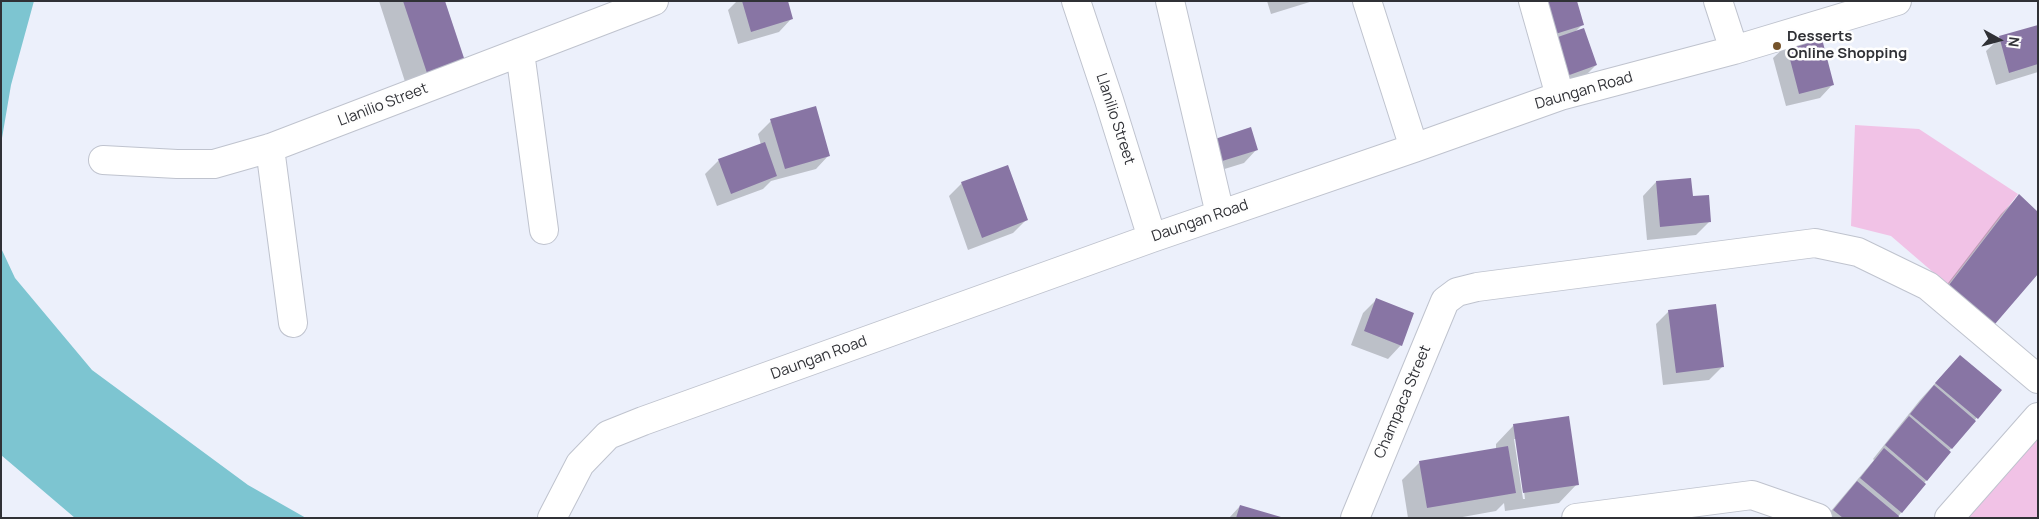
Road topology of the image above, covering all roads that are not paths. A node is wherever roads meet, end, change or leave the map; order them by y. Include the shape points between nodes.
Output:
1 (654, 1) edge
2 (1076, 1) edge
3 (1170, 1) edge
4 (1367, 1) edge
5 (1533, 1) edge
6 (1718, 1) edge
7 (1897, 1) edge
8 (1734, 50) junction
9 (520, 52) junction
10 (1560, 96) junction
11 (270, 148) junction
12 (1414, 148) junction
13 (103, 160) dead end
14 (1220, 214) junction
15 (544, 230) dead end
16 (1152, 238) junction
17 (293, 323) dead end
18 (2038, 379) edge
19 (2038, 417) edge
20 (552, 518) edge
21 (1355, 518) edge
22 (1576, 518) edge
23 (1818, 518) edge
24 (1950, 518) edge

1 - 9 street, Llanilio Street
2 - 16 street, Llanilio Street
3 - 14 street
4 - 12 street
5 - 10 street
6 - 8 street
7 - 8 street, Daungan Road
8 - 10 street, Daungan Road
9 - 11 street, Llanilio Street
9 - 15 street
10 - 12 street, Daungan Road
11 - 13 street, Llanilio Street via 214,164
11 - 17 street
12 - 14 street, Daungan Road
14 - 16 street, Daungan Road
16 - 20 street, Daungan Road via 608,435 580,464
18 - 21 street, Champaca Street via 1928,286 1858,252 1815,243 1477,287 1458,292 1445,301
19 - 24 street
22 - 23 street via 1752,495

